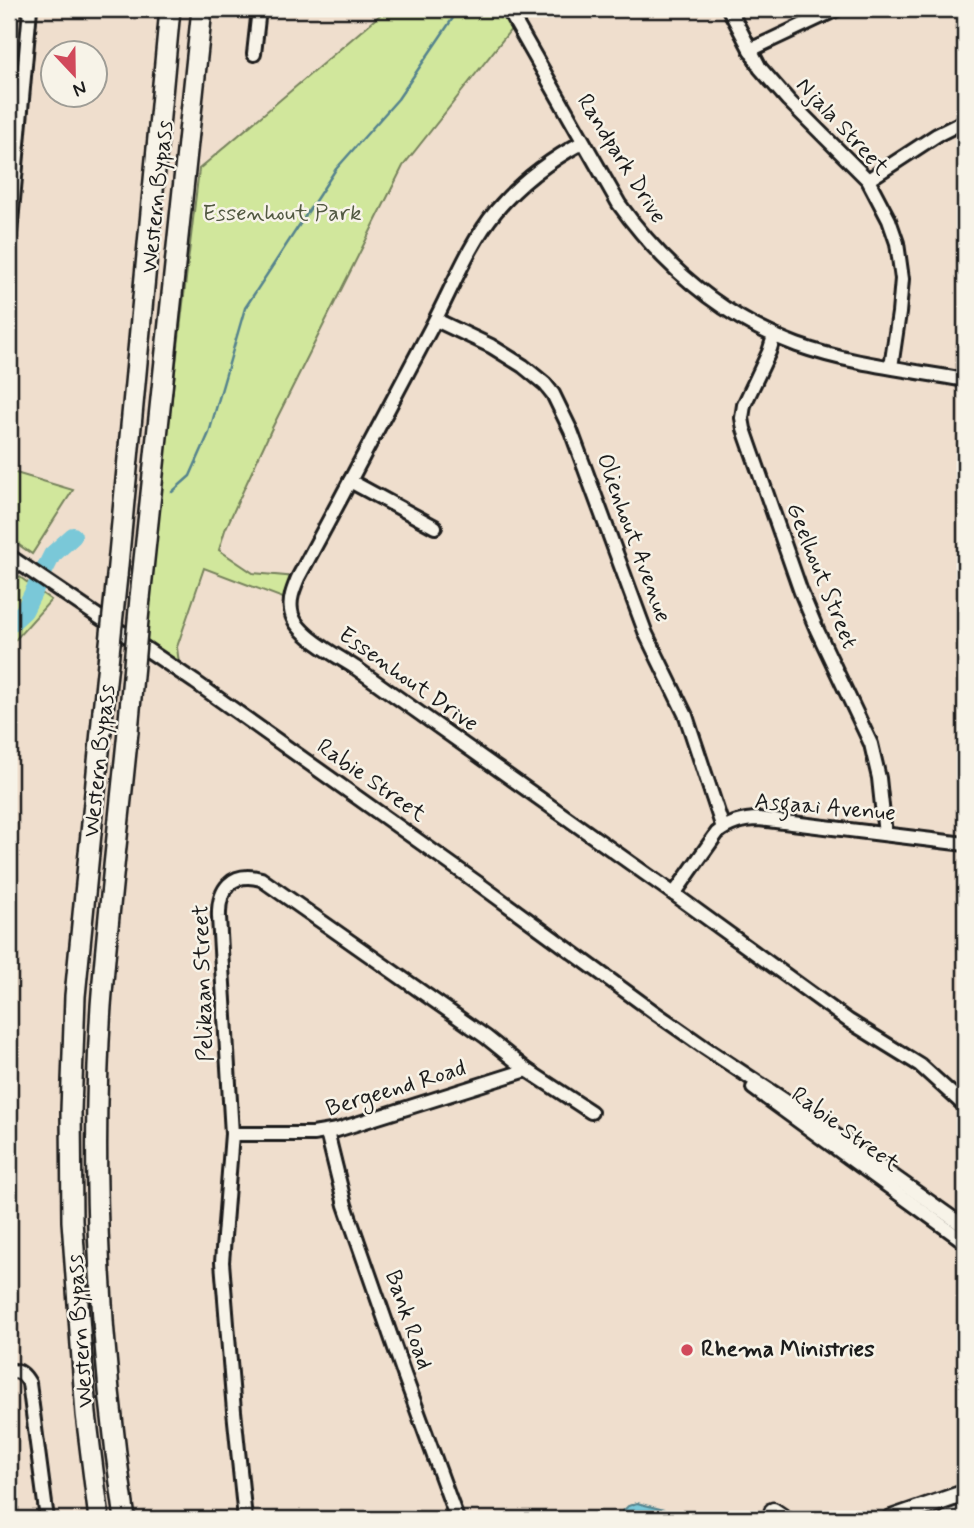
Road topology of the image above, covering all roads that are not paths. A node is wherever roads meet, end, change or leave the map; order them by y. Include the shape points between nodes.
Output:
1 (30, 9) edge
2 (170, 9) edge
3 (202, 9) edge
4 (259, 9) edge
5 (508, 9) edge
6 (729, 9) edge
7 (838, 9) edge
8 (750, 50) junction
9 (254, 54) dead end
10 (965, 121) edge
11 (583, 142) junction
12 (868, 180) junction
13 (9, 245) edge
14 (436, 320) junction
15 (775, 336) junction
16 (891, 367) junction
17 (965, 380) edge
18 (350, 481) junction
19 (435, 527) dead end
20 (9, 556) edge
21 (723, 828) junction
22 (885, 834) junction
23 (965, 844) edge
24 (674, 894) junction
25 (704, 1047) junction
26 (527, 1070) junction
27 (965, 1106) edge
28 (591, 1112) dead end
29 (327, 1132) junction
30 (232, 1134) junction
31 (965, 1227) edge
32 (965, 1242) edge
33 (9, 1371) edge
34 (965, 1493) edge
35 (965, 1513) edge
36 (47, 1519) edge
37 (99, 1519) edge
38 (125, 1519) edge
39 (245, 1519) edge
40 (457, 1519) edge
41 (890, 1519) edge
42 (948, 1519) edge

1 - 13 street
2 - 37 highway, Western Bypass, bridge via 75,996 73,1235
3 - 38 highway, Western Bypass, bridge via 101,1007 97,1105 103,1315
4 - 9 street
5 - 11 street, Randpark Drive
6 - 8 street, Njala Street
7 - 8 street
8 - 12 street, Njala Street via 788,100
10 - 12 street
11 - 14 street, Essenhout Drive via 530,177 496,211 474,243
11 - 15 street, Randpark Drive via 619,204 658,254 713,301
12 - 16 street, Njala Street via 889,220 900,262 901,300
14 - 18 street, Essenhout Drive
14 - 21 street, Olienhout Avenue via 523,366 553,394 646,634 686,716
15 - 16 street, Randpark Drive via 831,355
15 - 22 street, Geelhout Street via 744,405 744,429 801,592 870,744
16 - 17 street, Randpark Drive
18 - 19 street
18 - 24 street, Essenhout Drive via 295,586 290,611 298,626
20 - 25 street, Rabie Street via 206,690
21 - 22 street, Asgaai Avenue via 759,819
21 - 24 street, Asgaai Avenue
22 - 23 street, Asgaai Avenue
24 - 27 street, Essenhout Drive via 849,1021 920,1065
25 - 31 street, Rabie Street
25 - 32 street, Rabie Street
26 - 28 street, Pelikaan Street
26 - 29 street, Bergeend Road
26 - 30 street, Pelikaan Street via 277,888 244,877 224,889 219,904
29 - 30 street, Bergeend Road
29 - 40 street, Bank Road via 345,1205
30 - 39 street, Pelikaan Street via 222,1262
33 - 36 street via 21,1372 29,1383
34 - 41 main road
35 - 42 main road

